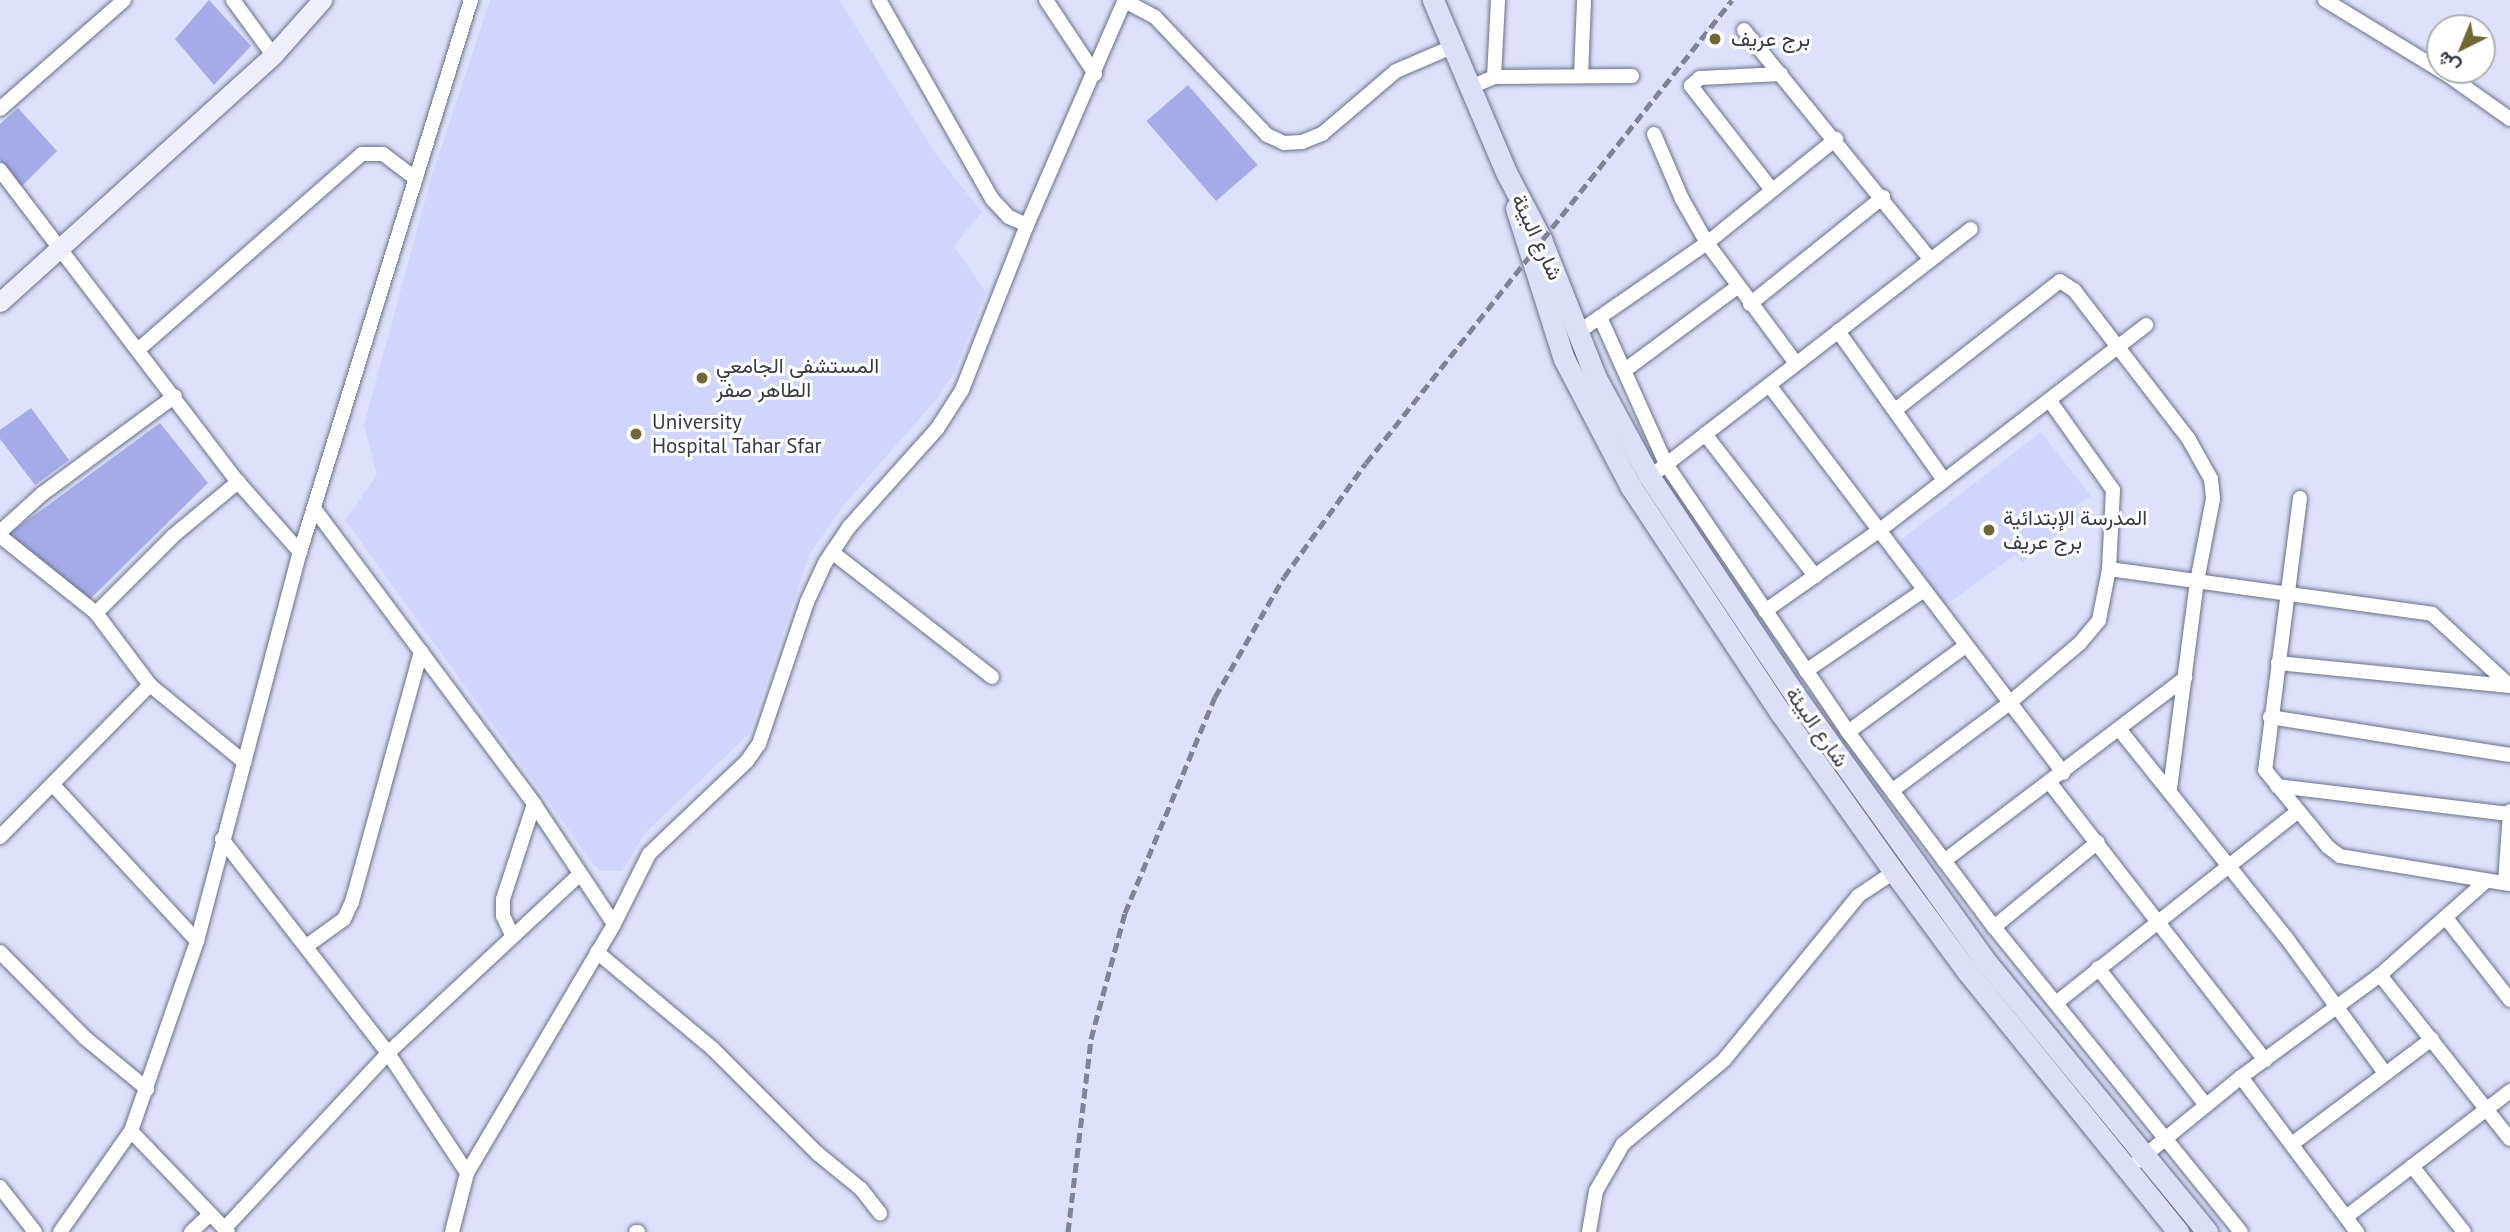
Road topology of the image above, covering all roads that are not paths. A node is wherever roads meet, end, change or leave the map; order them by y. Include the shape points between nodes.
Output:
1 (124, 0) edge
2 (233, 0) edge
3 (323, 0) edge
4 (471, 0) edge
5 (879, 0) edge
6 (1046, 0) edge
7 (1125, 0) edge
8 (1433, 0) edge
9 (1498, 0) edge
10 (1584, 0) edge
11 (2325, 0) edge
12 (1744, 30) dead end
13 (1454, 46) junction
14 (273, 55) junction
15 (1096, 74) junction
16 (1781, 74) junction
17 (1581, 76) junction
18 (1632, 76) dead end
19 (1494, 77) junction
20 (1473, 86) junction
21 (0, 109) edge
22 (2510, 119) edge
23 (1654, 134) dead end
24 (1836, 139) junction
25 (1506, 172) junction
26 (2, 178) edge
27 (416, 179) junction
28 (1772, 190) junction
29 (1883, 197) junction
30 (1027, 225) junction
31 (1971, 229) dead end
32 (1707, 243) junction
33 (62, 246) junction
34 (1931, 260) junction
35 (1736, 288) junction
36 (0, 302) edge
37 (1750, 304) junction
38 (1600, 317) junction
39 (2146, 325) dead end
40 (1838, 331) junction
41 (1577, 333) junction
42 (2118, 347) junction
43 (139, 349) junction
44 (1795, 362) junction
45 (1625, 370) junction
46 (1769, 384) junction
47 (175, 396) junction
48 (2050, 401) junction
49 (1895, 410) junction
50 (1705, 434) junction
51 (1658, 470) junction
52 (1944, 480) junction
53 (238, 482) junction
54 (1631, 487) junction
55 (2300, 498) dead end
56 (316, 511) junction
57 (1880, 530) junction
58 (0, 534) edge
59 (300, 552) junction
60 (832, 552) junction
61 (2109, 569) junction
62 (1815, 576) junction
63 (2197, 581) junction
64 (1923, 591) junction
65 (2287, 595) junction
66 (1765, 611) junction
67 (96, 613) junction
68 (1964, 647) junction
69 (421, 650) junction
70 (2278, 663) junction
71 (1806, 671) junction
72 (992, 677) dead end
73 (2185, 678) junction
74 (150, 685) junction
75 (2510, 686) edge
76 (2007, 705) junction
77 (2270, 717) junction
78 (2119, 729) junction
79 (1848, 732) junction
80 (2510, 755) edge
81 (244, 762) junction
82 (2063, 773) junction
83 (2050, 783) junction
84 (54, 786) junction
85 (2277, 786) junction
86 (1894, 790) junction
87 (2170, 790) junction
88 (534, 804) junction
89 (2297, 811) junction
90 (2510, 813) edge
91 (0, 836) edge
92 (222, 839) junction
93 (2098, 842) junction
94 (1944, 861) junction
95 (2227, 866) junction
96 (1894, 872) junction
97 (580, 874) junction
98 (2485, 882) junction
99 (2507, 884) edge
100 (2446, 918) junction
101 (2159, 920) junction
102 (614, 923) junction
103 (1994, 927) junction
104 (512, 935) junction
105 (197, 941) junction
106 (308, 945) junction
107 (0, 952) edge
108 (597, 952) junction
109 (2098, 968) junction
110 (2380, 975) junction
111 (2510, 1000) edge
112 (2056, 1003) junction
113 (2335, 1007) junction
114 (2432, 1039) junction
115 (388, 1053) junction
116 (2265, 1060) junction
117 (2385, 1073) junction
118 (2241, 1077) junction
119 (147, 1089) junction
120 (2510, 1091) edge
121 (2206, 1105) junction
122 (2487, 1109) junction
123 (131, 1131) junction
124 (2166, 1138) junction
125 (2510, 1139) edge
126 (2292, 1144) junction
127 (2143, 1156) junction
128 (2413, 1166) junction
129 (2127, 1171) junction
130 (467, 1173) junction
131 (0, 1187) edge
132 (880, 1213) dead end
133 (210, 1214) junction
134 (2346, 1217) junction
135 (226, 1230) edge
136 (35, 1232) edge
137 (60, 1232) edge
138 (191, 1232) edge
139 (452, 1232) edge
140 (1589, 1232) edge
141 (2178, 1232) edge
142 (2207, 1232) edge
143 (2241, 1232) edge
144 (2357, 1232) edge
145 (2464, 1232) edge

1 - 21 street
2 - 14 street
3 - 14 street
4 - 27 street
5 - 30 street via 992,200 1009,217
6 - 15 street
7 - 13 street via 1155,17 1267,135 1284,143 1322,134 1396,71
7 - 15 street
8 - 13 main road, شارع البيئة
9 - 19 street
10 - 17 street
11 - 22 street
12 - 16 street
13 - 20 main road, شارع البيئة
14 - 33 street
15 - 30 street
16 - 24 street
16 - 28 street via 1700,78 1691,86
17 - 18 street
17 - 19 street
19 - 20 street
20 - 25 main road, شارع البيئة
23 - 32 street via 1682,200
24 - 28 street
24 - 29 street
25 - 41 main road, شارع البيئة via 1541,239
25 - 54 main road, شارع البيئة via 1528,256 1564,359
26 - 33 street
27 - 43 street via 383,154 362,154
27 - 56 street
28 - 32 street
29 - 34 street
29 - 37 street
30 - 60 street via 951,410
31 - 34 street
32 - 35 street
32 - 38 street
33 - 36 street
33 - 43 street
34 - 40 street
35 - 37 street
35 - 45 street
37 - 44 street
38 - 41 street
38 - 45 street
39 - 42 street
40 - 44 street
40 - 49 street
41 - 51 main road, شارع البيئة
42 - 48 street
42 - 49 street via 2070,285 2060,281
42 - 63 street via 2188,438 2211,479 2213,499
43 - 47 street
44 - 46 street
45 - 51 street
46 - 50 street
46 - 57 street
47 - 53 street
47 - 58 street via 42,494
48 - 52 street
48 - 61 street via 2113,490
49 - 52 street
50 - 51 street
50 - 62 street
51 - 54 street
51 - 66 street
51 - 127 main road, شارع البيئة via 1797,698 1920,872 1983,958
52 - 57 street
53 - 59 street
53 - 67 street via 173,536
54 - 96 main road, شارع البيئة via 1780,712
55 - 65 street
56 - 59 street
56 - 69 street
57 - 62 street
57 - 64 street
58 - 67 street
59 - 81 street
60 - 72 street
60 - 102 street via 807,602 759,744 649,855
61 - 63 street
61 - 76 street via 2093,630
62 - 66 street
63 - 65 street
63 - 73 street
64 - 68 street
64 - 71 street
65 - 70 street
65 - 75 street via 2432,614
66 - 71 street
67 - 74 street
68 - 76 street
68 - 79 street
69 - 88 street
69 - 106 street via 352,902 344,919
70 - 75 street
70 - 77 street
71 - 79 street
73 - 78 street
73 - 87 street
74 - 81 street
74 - 84 street
76 - 82 street
76 - 86 street
77 - 80 street
77 - 85 street via 2264,767
78 - 82 street
78 - 87 street
79 - 86 street
81 - 92 street
82 - 83 street
83 - 93 street
83 - 94 street
84 - 91 street
84 - 105 street
85 - 89 street
85 - 90 street
86 - 94 street
87 - 95 street
88 - 97 street
88 - 104 street via 503,899 503,916
89 - 95 street
89 - 98 street via 2340,856
90 - 99 street
92 - 105 street
92 - 106 street
93 - 101 street
93 - 103 street
94 - 103 street
95 - 101 street
95 - 113 street
96 - 129 main road, شارع البيئة
96 - 140 street via 1858,896 1724,1060 1623,1144 1595,1191
97 - 102 street
97 - 104 street
98 - 99 street
98 - 100 street
100 - 110 street
100 - 111 street
101 - 109 street
101 - 116 street
102 - 108 street
103 - 112 street
104 - 115 street
105 - 119 street
106 - 115 street
107 - 119 street via 84,1037
108 - 130 street
108 - 132 street via 712,1048 817,1153 861,1189
109 - 112 street
109 - 121 street
110 - 113 street
110 - 114 street
112 - 124 street
113 - 116 street
113 - 117 street
114 - 117 street
114 - 122 street
115 - 130 street
115 - 135 street
116 - 118 street
117 - 126 street
118 - 121 street
118 - 126 street
119 - 123 street
120 - 122 street
121 - 124 street
122 - 125 street
122 - 128 street
123 - 133 street
123 - 137 street
124 - 127 street
124 - 143 street
126 - 134 street
127 - 129 street
127 - 142 main road, شارع البيئة
128 - 134 street
128 - 145 street
129 - 141 main road, شارع البيئة
130 - 139 street
131 - 136 street
133 - 135 street
133 - 138 street
134 - 144 street

